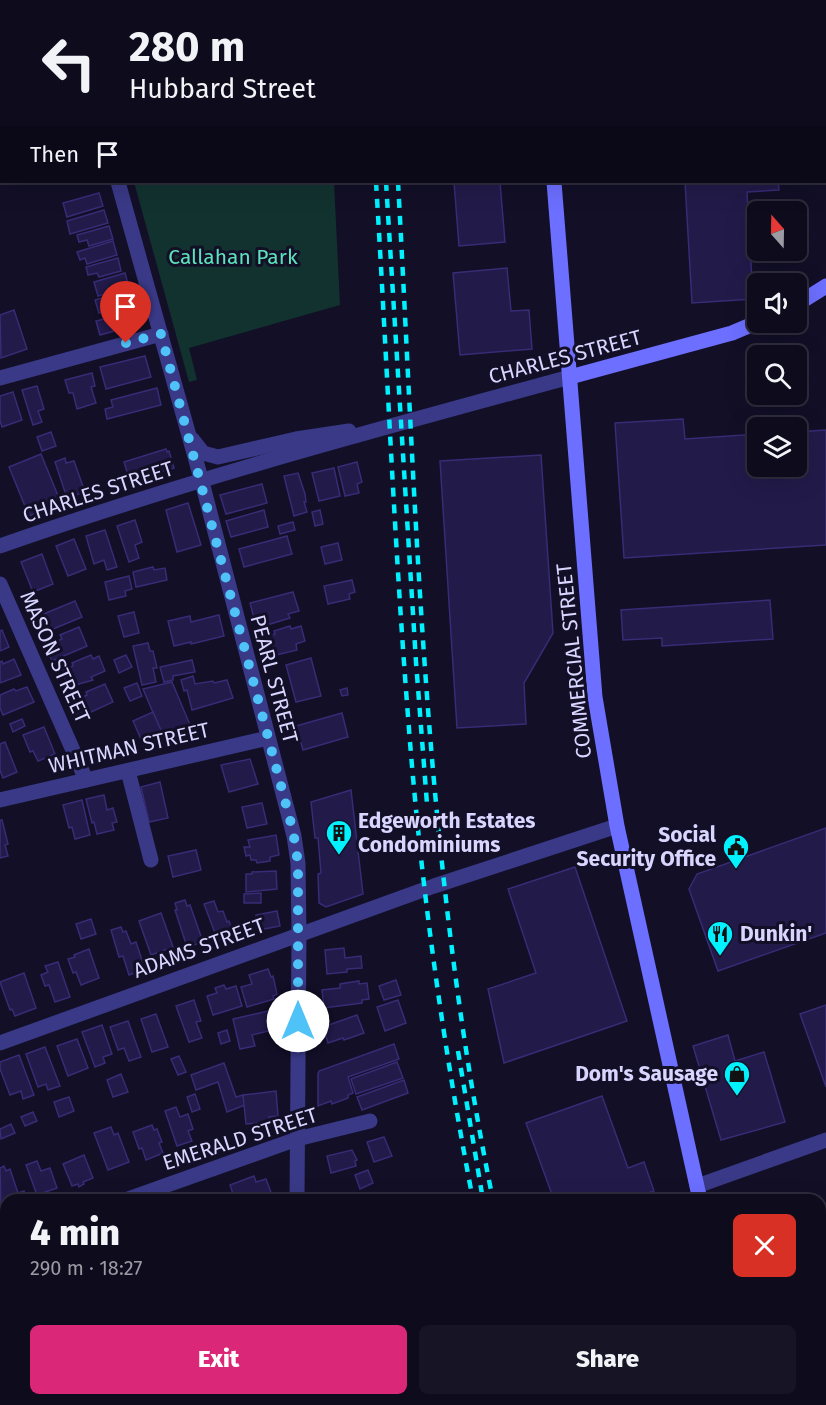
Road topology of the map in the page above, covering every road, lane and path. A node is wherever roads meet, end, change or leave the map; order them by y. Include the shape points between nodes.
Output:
1 (118, 183) edge
2 (554, 183) edge
3 (826, 286) edge
4 (807, 298) edge
5 (747, 327) edge
6 (161, 334) junction
7 (570, 377) junction
8 (0, 378) edge
9 (187, 428) junction
10 (382, 428) junction
11 (202, 482) junction
12 (0, 546) edge
13 (0, 584) edge
14 (268, 738) junction
15 (128, 771) junction
16 (86, 780) junction
17 (0, 800) edge
18 (617, 826) junction
19 (151, 860) dead end
20 (299, 934) junction
21 (0, 1043) edge
22 (370, 1121) dead end
23 (297, 1139) junction
24 (826, 1140) edge
25 (699, 1193) edge
26 (142, 1194) edge
27 (297, 1194) edge

1 - 6 street, PEARL STREET
2 - 7 main road, COMMERCIAL STREET
3 - 4 main road
5 - 7 main road, CHARLES STREET
6 - 8 street
6 - 9 street, PEARL STREET
7 - 10 street, CHARLES STREET
7 - 18 main road, COMMERCIAL STREET via 595,698
9 - 10 street, CHARLES STREET via 200,451 218,457 330,433
9 - 11 street, PEARL STREET
10 - 11 street, CHARLES STREET
11 - 12 street, CHARLES STREET
11 - 14 street, PEARL STREET
13 - 16 street, MASON STREET
14 - 15 street, WHITMAN STREET
14 - 20 street, PEARL STREET via 295,842
15 - 16 street, WHITMAN STREET
15 - 19 street
16 - 17 street, WHITMAN STREET
18 - 20 street, ADAMS STREET
18 - 25 main road, COMMERCIAL STREET
20 - 21 street, ADAMS STREET
20 - 23 street, PEARL STREET
22 - 23 street, EMERALD STREET
23 - 26 street, EMERALD STREET
23 - 27 street, PEARL STREET
24 - 25 street

